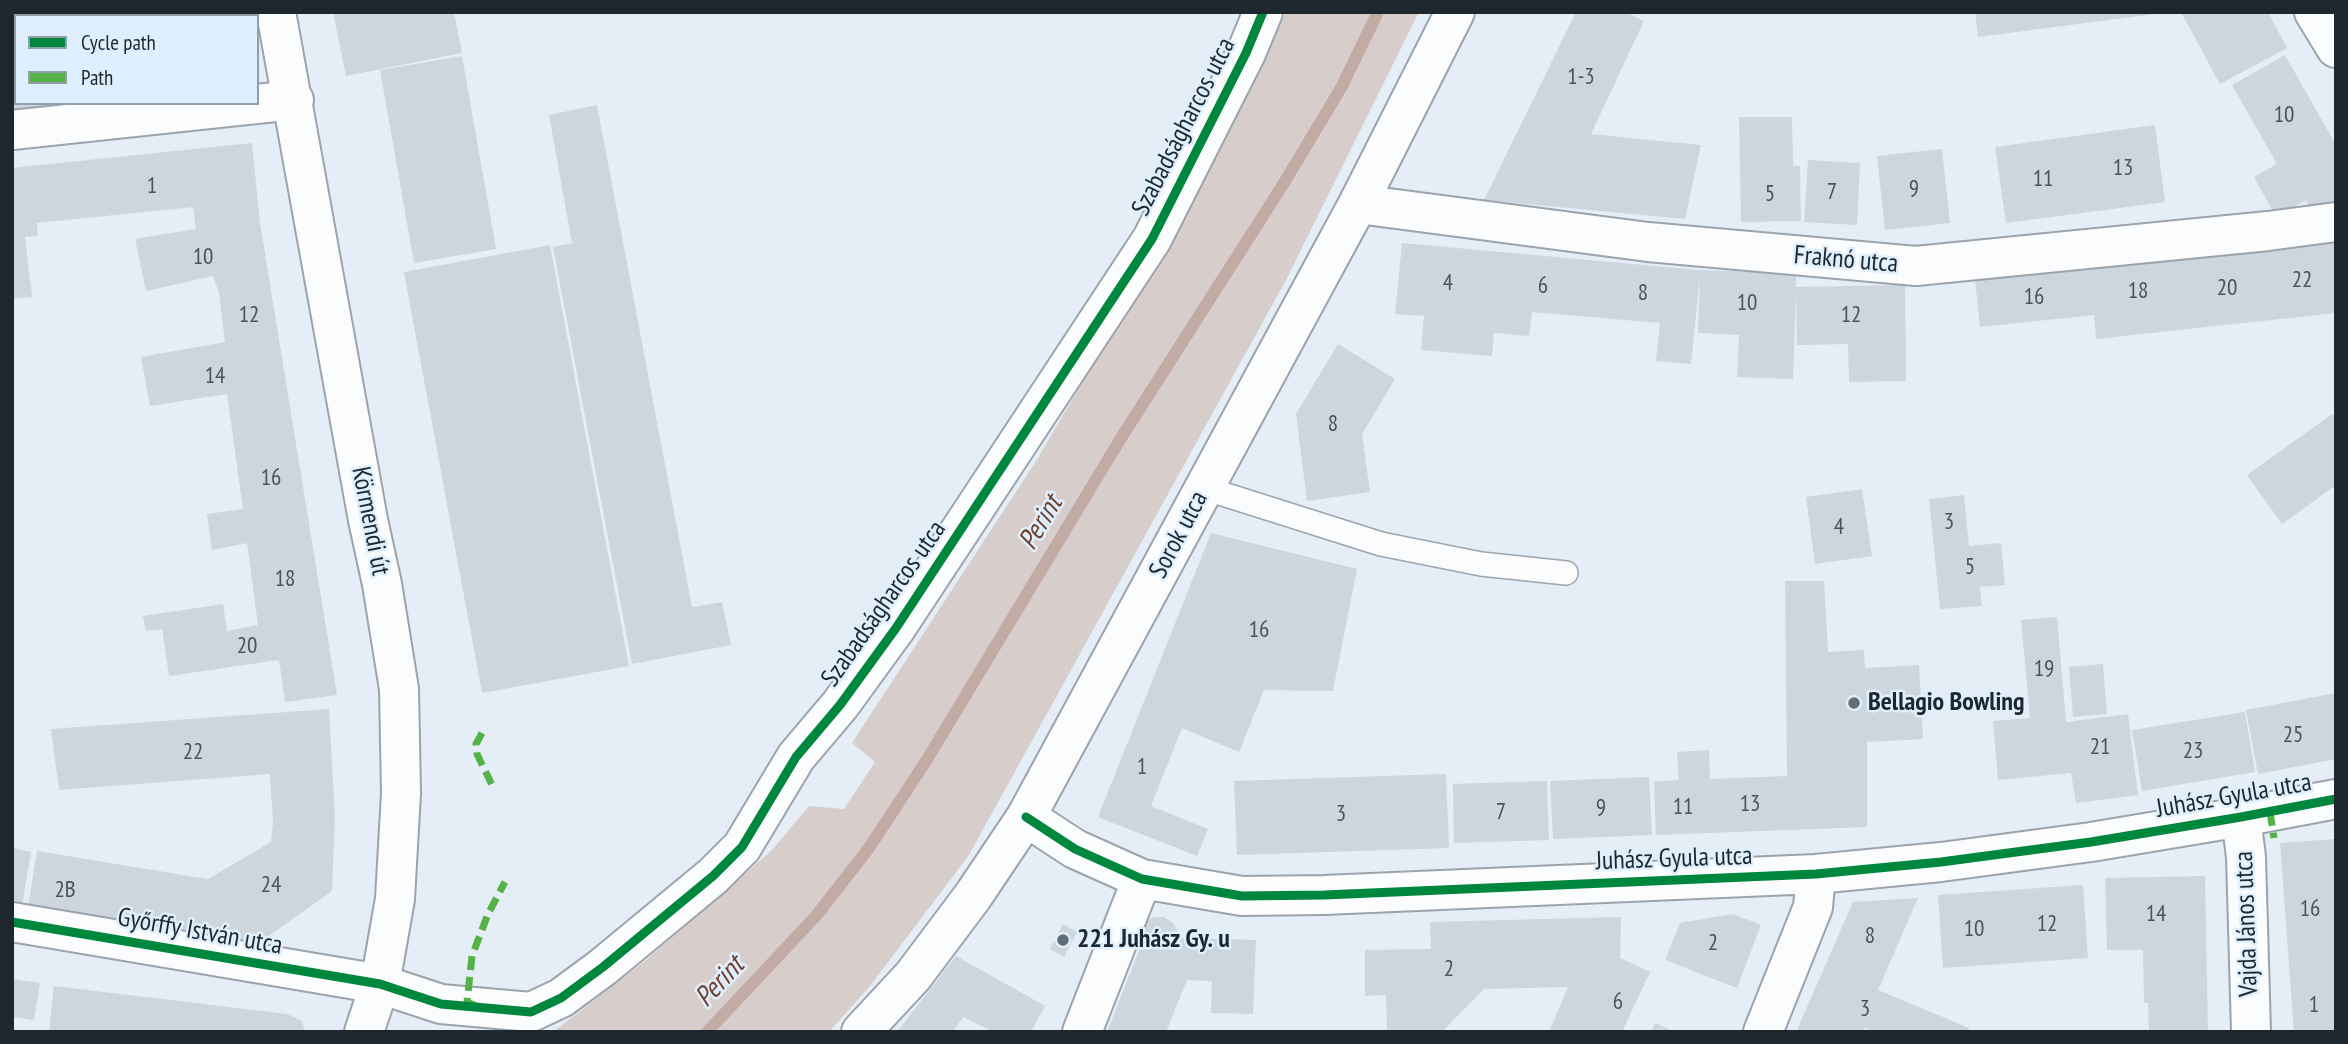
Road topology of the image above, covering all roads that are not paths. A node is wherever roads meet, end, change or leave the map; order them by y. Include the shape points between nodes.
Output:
1 (276, 12) edge
2 (1263, 12) edge
3 (1455, 12) edge
4 (2314, 12) edge
5 (2336, 48) edge
6 (294, 100) junction
7 (259, 104) edge
8 (247, 105) edge
9 (12, 130) edge
10 (1357, 204) junction
11 (2336, 222) edge
12 (1204, 488) junction
13 (1566, 573) dead end
14 (2336, 799) edge
15 (1026, 817) junction
16 (2241, 817) junction
17 (1816, 874) junction
18 (1142, 879) junction
19 (12, 922) edge
20 (380, 984) junction
21 (364, 1032) edge
22 (862, 1032) edge
23 (1082, 1032) edge
24 (1763, 1032) edge
25 (2251, 1032) edge

1 - 6 street, Körmendi út
2 - 20 street, Szabadságharcos utca via 1152,239 896,628 796,757 742,847 603,967 561,998 531,1012 441,1004
3 - 10 street, Sorok utca
4 - 5 street
6 - 7 street
6 - 20 street, Körmendi út via 399,689 401,793 395,899
8 - 9 street
10 - 11 street, Fraknó utca via 1648,242 1916,266
10 - 12 street, Sorok utca
12 - 13 lane via 1381,544 1481,564
12 - 15 street, Sorok utca
14 - 16 street, Juhász Gyula utca
15 - 18 street, Juhász Gyula utca via 1075,849
15 - 22 street, Sorok utca via 913,976
16 - 17 street, Juhász Gyula utca via 2091,842
16 - 25 street, Vajda János utca
17 - 18 street, Juhász Gyula utca via 1242,896
17 - 24 street via 1813,907
18 - 23 street
19 - 20 street, Győrffy István utca
20 - 21 street, Körmendi út

